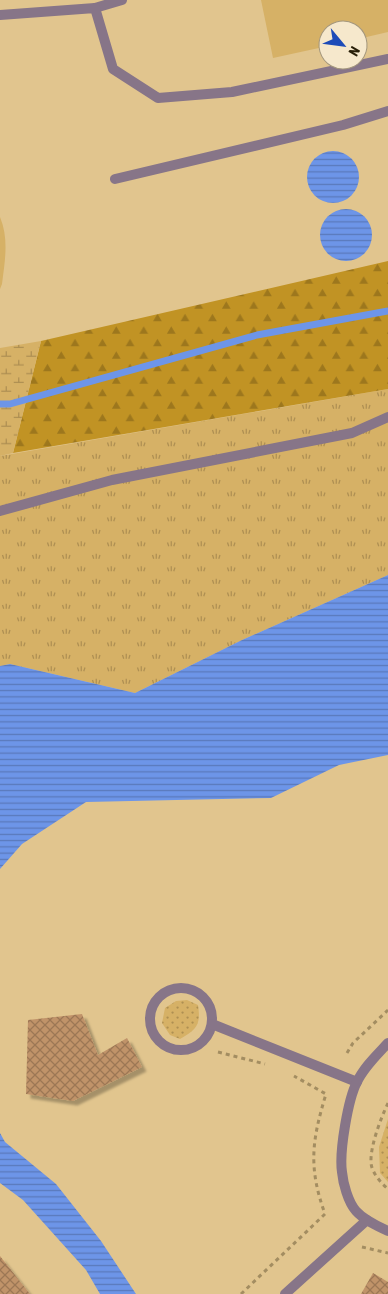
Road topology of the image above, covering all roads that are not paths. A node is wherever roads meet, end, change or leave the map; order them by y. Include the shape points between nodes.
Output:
1 (122, 0) edge
2 (95, 8) junction
3 (0, 14) edge
4 (388, 59) edge
5 (388, 111) edge
6 (115, 179) dead end
7 (388, 417) edge
8 (0, 511) edge
9 (212, 1024) junction
10 (388, 1043) edge
11 (357, 1082) junction
12 (367, 1220) junction
13 (388, 1231) edge
14 (285, 1294) edge

1 - 2 street
2 - 3 street
2 - 4 street via 113,69 158,98 232,92
5 - 6 street via 344,125
7 - 8 street via 352,433 112,480
9 - 9 street via 210,1007 200,994 185,988 169,990 156,999 149,1015 151,1031 161,1044 176,1051 192,1049 205,1040
9 - 11 street
10 - 11 street
11 - 12 street via 348,1115 342,1171 355,1210
12 - 13 street
12 - 14 street

